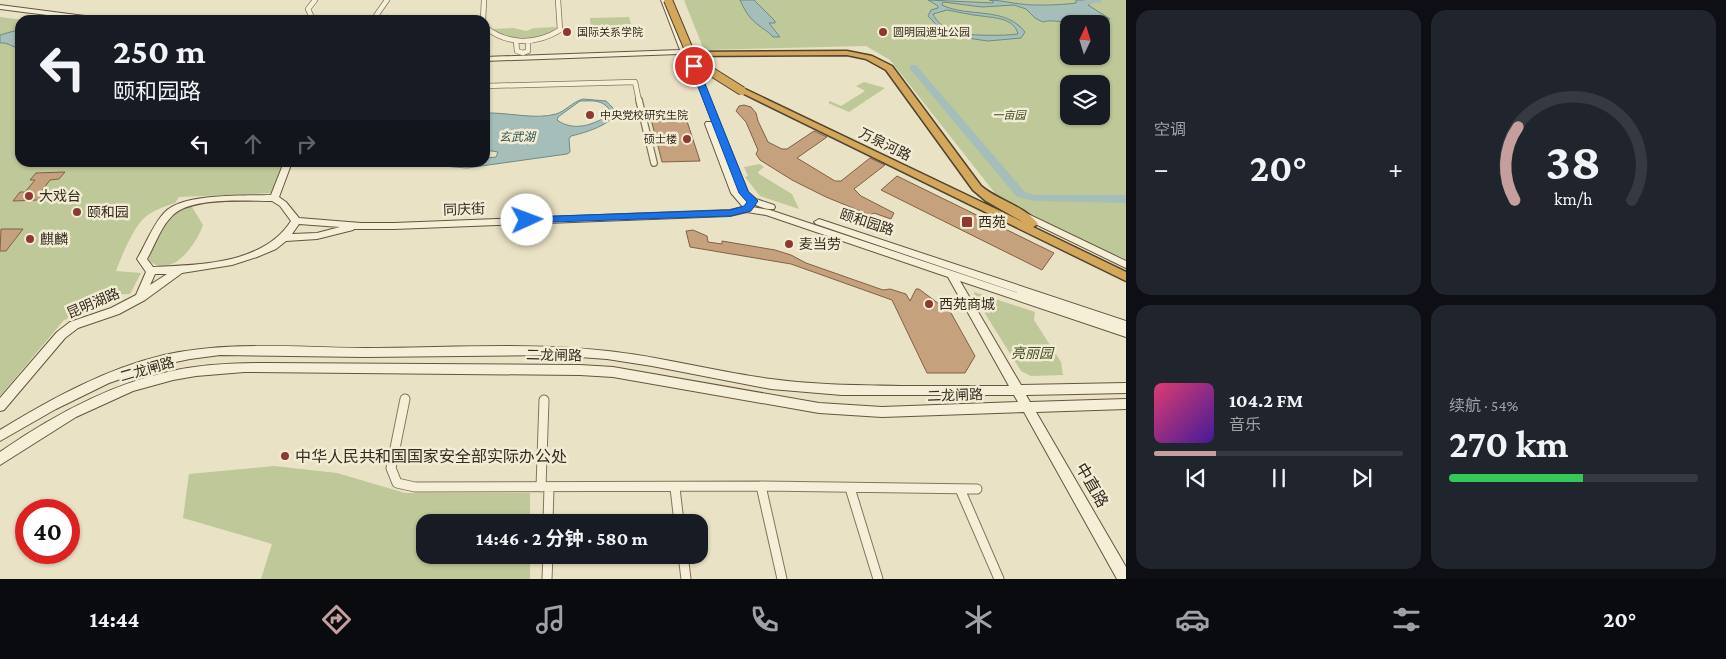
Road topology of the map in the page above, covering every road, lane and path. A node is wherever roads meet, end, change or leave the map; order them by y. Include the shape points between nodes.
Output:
1 (315, 0) edge
2 (387, 0) edge
3 (484, 0) edge
4 (558, 0) edge
5 (658, 0) edge
6 (664, 0) edge
7 (668, 0) edge
8 (675, 0) edge
9 (0, 9) edge
10 (39, 15) edge
11 (55, 15) edge
12 (311, 15) edge
13 (376, 15) edge
14 (483, 15) edge
15 (490, 31) edge
16 (516, 41) junction
17 (528, 41) junction
18 (680, 51) junction
19 (523, 54) junction
20 (490, 57) edge
21 (490, 57) edge
22 (490, 86) edge
23 (654, 163) dead end
24 (286, 167) edge
25 (274, 198) junction
26 (750, 205) junction
27 (296, 221) junction
28 (1030, 221) junction
29 (361, 226) junction
30 (286, 238) junction
31 (1126, 265) edge
32 (179, 270) junction
33 (1126, 270) edge
34 (152, 272) junction
35 (1126, 277) edge
36 (954, 279) junction
37 (141, 297) junction
38 (1126, 325) edge
39 (1126, 333) edge
40 (346, 352) junction
41 (341, 368) junction
42 (1126, 388) edge
43 (1018, 390) junction
44 (405, 398) dead end
45 (544, 400) dead end
46 (1126, 404) edge
47 (0, 406) edge
48 (1028, 408) junction
49 (0, 436) edge
50 (0, 459) edge
51 (761, 486) junction
52 (545, 487) junction
53 (675, 488) junction
54 (850, 488) junction
55 (960, 489) junction
56 (977, 489) dead end
57 (547, 514) edge
58 (678, 514) edge
59 (548, 564) edge
60 (684, 564) edge
61 (547, 579) edge
62 (686, 579) edge
63 (782, 579) edge
64 (878, 579) edge
65 (999, 579) edge
66 (1125, 579) edge

1 - 12 street via 308,9
2 - 13 street
3 - 14 street
4 - 17 street via 560,30 544,39
5 - 18 main road
6 - 18 main road via 682,49
7 - 35 highway, 万泉河路, bridge via 689,50 716,76
8 - 28 highway, 万泉河路 via 697,49 713,67 746,87
9 - 10 main road
9 - 11 main road
15 - 16 street
16 - 17 street
16 - 19 street via 517,51
17 - 19 street via 528,51
18 - 19 main road
18 - 20 main road via 536,59
18 - 26 main road, 颐和园路 via 735,193
18 - 28 highway via 867,56 889,68 985,196
19 - 21 main road
22 - 23 street via 635,82
24 - 25 main road
25 - 27 main road via 284,204
25 - 34 main road via 196,201 168,213 142,258
26 - 29 main road, 同庆街 via 730,213
26 - 36 main road, 颐和园路 via 766,218
26 - 38 main road, 颐和园路
27 - 29 main road
27 - 30 main road
28 - 31 main road
28 - 33 highway, 万泉河路
29 - 30 main road via 317,236
30 - 32 main road via 224,264
32 - 34 main road
32 - 37 main road, 昆明湖路
34 - 37 main road
36 - 39 main road, 颐和园路
36 - 43 main road
37 - 47 main road, 昆明湖路 via 115,311 74,325 61,335
40 - 41 main road
40 - 43 main road, 二龙闸路 via 576,353 631,358 803,388
40 - 49 main road, 二龙闸路 via 219,351 156,363 84,388
41 - 48 main road, 二龙闸路 via 613,372 767,400 882,412
41 - 50 main road, 二龙闸路 via 255,367 198,371 150,381 54,423
42 - 43 main road, 二龙闸路
43 - 48 main road, 中直路
44 - 52 street via 391,468 397,482 415,487
45 - 52 street
46 - 48 main road, 二龙闸路
48 - 66 main road, 中直路
51 - 53 street
51 - 54 street
51 - 63 street
52 - 53 street
52 - 57 street
53 - 58 street
54 - 55 street
54 - 64 street
55 - 56 street
55 - 65 street
59 - 61 street
60 - 62 street

